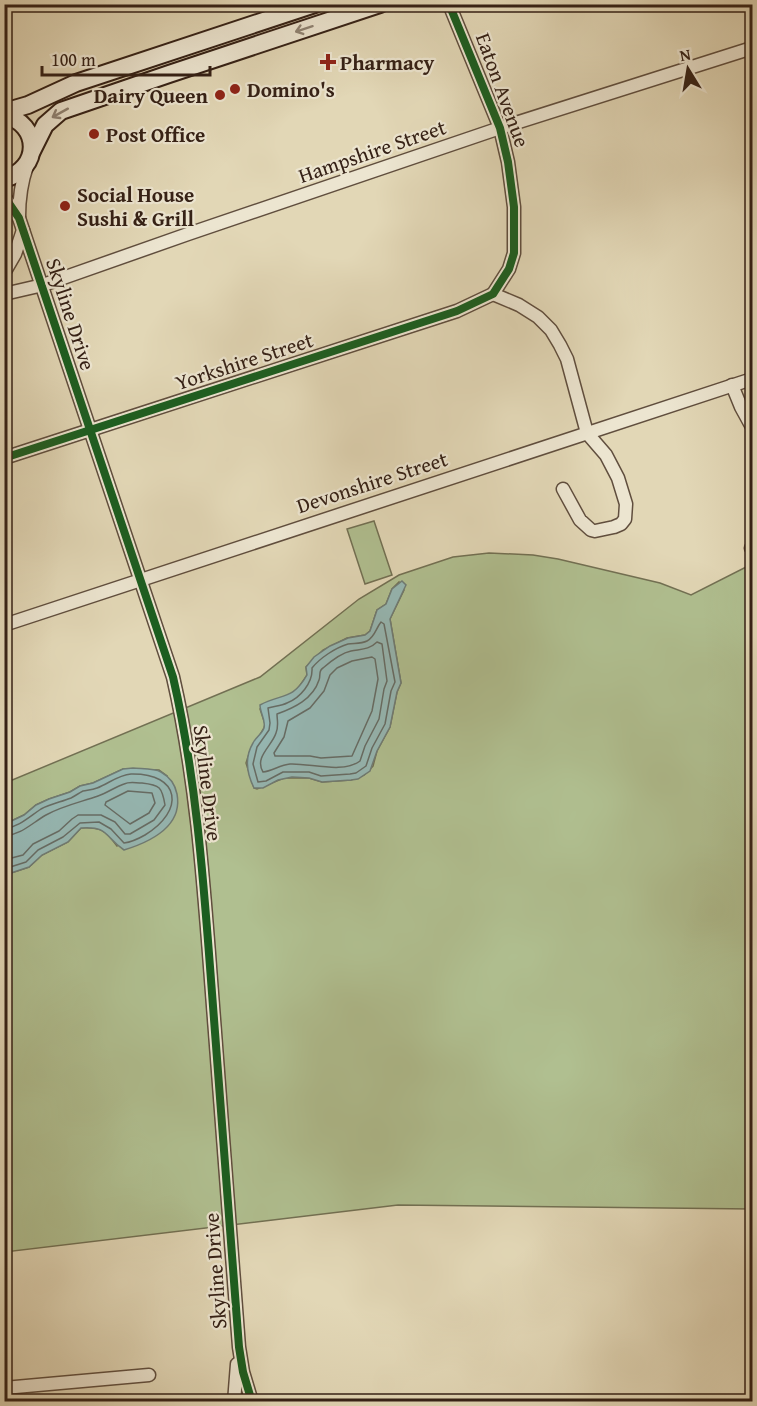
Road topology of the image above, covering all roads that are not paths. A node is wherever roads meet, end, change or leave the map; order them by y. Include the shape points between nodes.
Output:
1 (315, 4) edge
2 (380, 4) edge
3 (449, 4) edge
4 (753, 48) edge
5 (4, 114) edge
6 (500, 128) junction
7 (30, 157) junction
8 (4, 179) edge
9 (4, 196) edge
10 (21, 224) junction
11 (4, 273) edge
12 (43, 285) junction
13 (4, 294) edge
14 (493, 294) junction
15 (753, 379) edge
16 (732, 385) junction
17 (753, 427) edge
18 (90, 431) junction
19 (587, 433) junction
20 (4, 458) edge
21 (563, 489) dead end
22 (140, 579) junction
23 (4, 625) edge
24 (239, 1347) junction
25 (149, 1375) dead end
26 (4, 1388) edge
27 (234, 1401) edge
28 (252, 1401) edge

1 - 5 main road via 76,83
2 -> 7 main road via 62,111 45,125
3 - 6 street, Eaton Avenue
4 - 6 street, Hampshire Street
5 - 7 main road via 28,130
6 - 12 street, Hampshire Street
6 - 14 street, Eaton Avenue via 511,183 514,254 509,270
7 - 8 main road via 16,175
7 - 10 street, Skyline Drive via 19,199
9 - 10 street, Skyline Drive
10 - 11 street via 15,254
10 - 12 street, Skyline Drive
12 - 13 street, Hampshire Street
12 - 18 street, Skyline Drive
14 - 18 street, Yorkshire Street via 457,311
14 - 19 street via 519,305 551,330 567,359
15 - 16 street, Devonshire Street
16 - 17 street
16 - 19 street, Devonshire Street
18 - 20 street, Yorkshire Street
18 - 22 street, Skyline Drive
19 - 21 street via 614,468 626,504 625,519 621,525 591,530 580,520
19 - 22 street, Devonshire Street
22 - 23 street, Devonshire Street
22 - 24 street, Skyline Drive via 173,677 191,771
24 - 27 street
24 - 28 street, Skyline Drive
25 - 26 street

